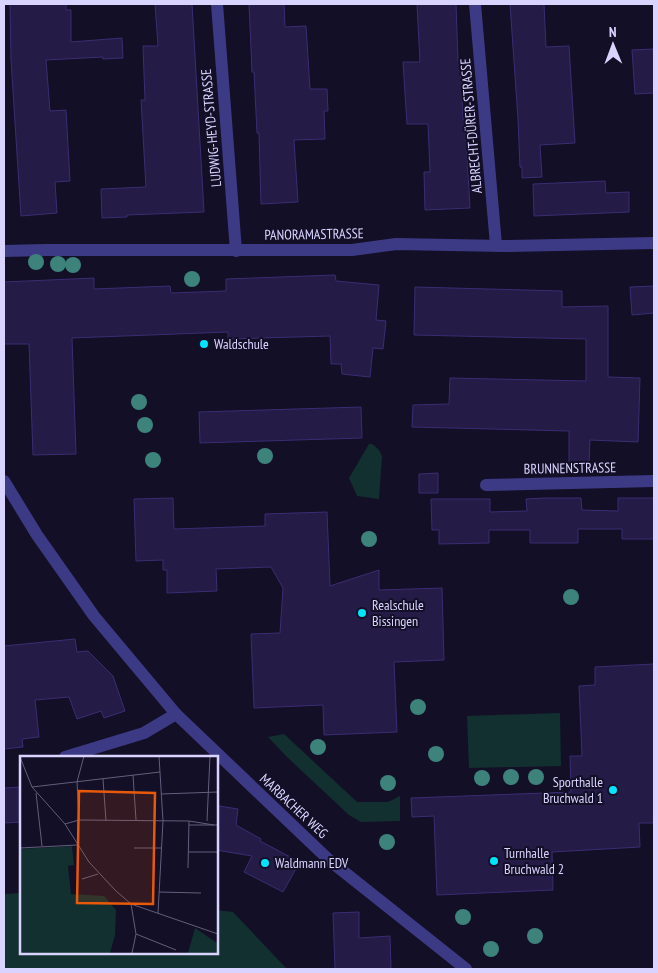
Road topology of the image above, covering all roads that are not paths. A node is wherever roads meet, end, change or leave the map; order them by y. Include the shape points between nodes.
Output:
1 (217, 4) edge
2 (475, 4) edge
3 (654, 243) edge
4 (496, 245) junction
5 (236, 251) junction
6 (4, 252) edge
7 (4, 481) edge
8 (654, 481) edge
9 (486, 485) dead end
10 (176, 714) junction
11 (68, 756) edge
12 (466, 969) edge

1 - 5 street, LUDWIG-HEYD-STRASSE
2 - 4 street, ALBRECHT-DÜRER-STRASSE
3 - 4 street, PANORAMASTRASSE
4 - 5 street, PANORAMASTRASSE via 396,244 352,250
5 - 6 street, PANORAMASTRASSE
7 - 10 street, MARBACHER WEG via 94,616
8 - 9 street, BRUNNENSTRASSE
10 - 11 street via 144,733
10 - 12 street, MARBACHER WEG via 329,860

